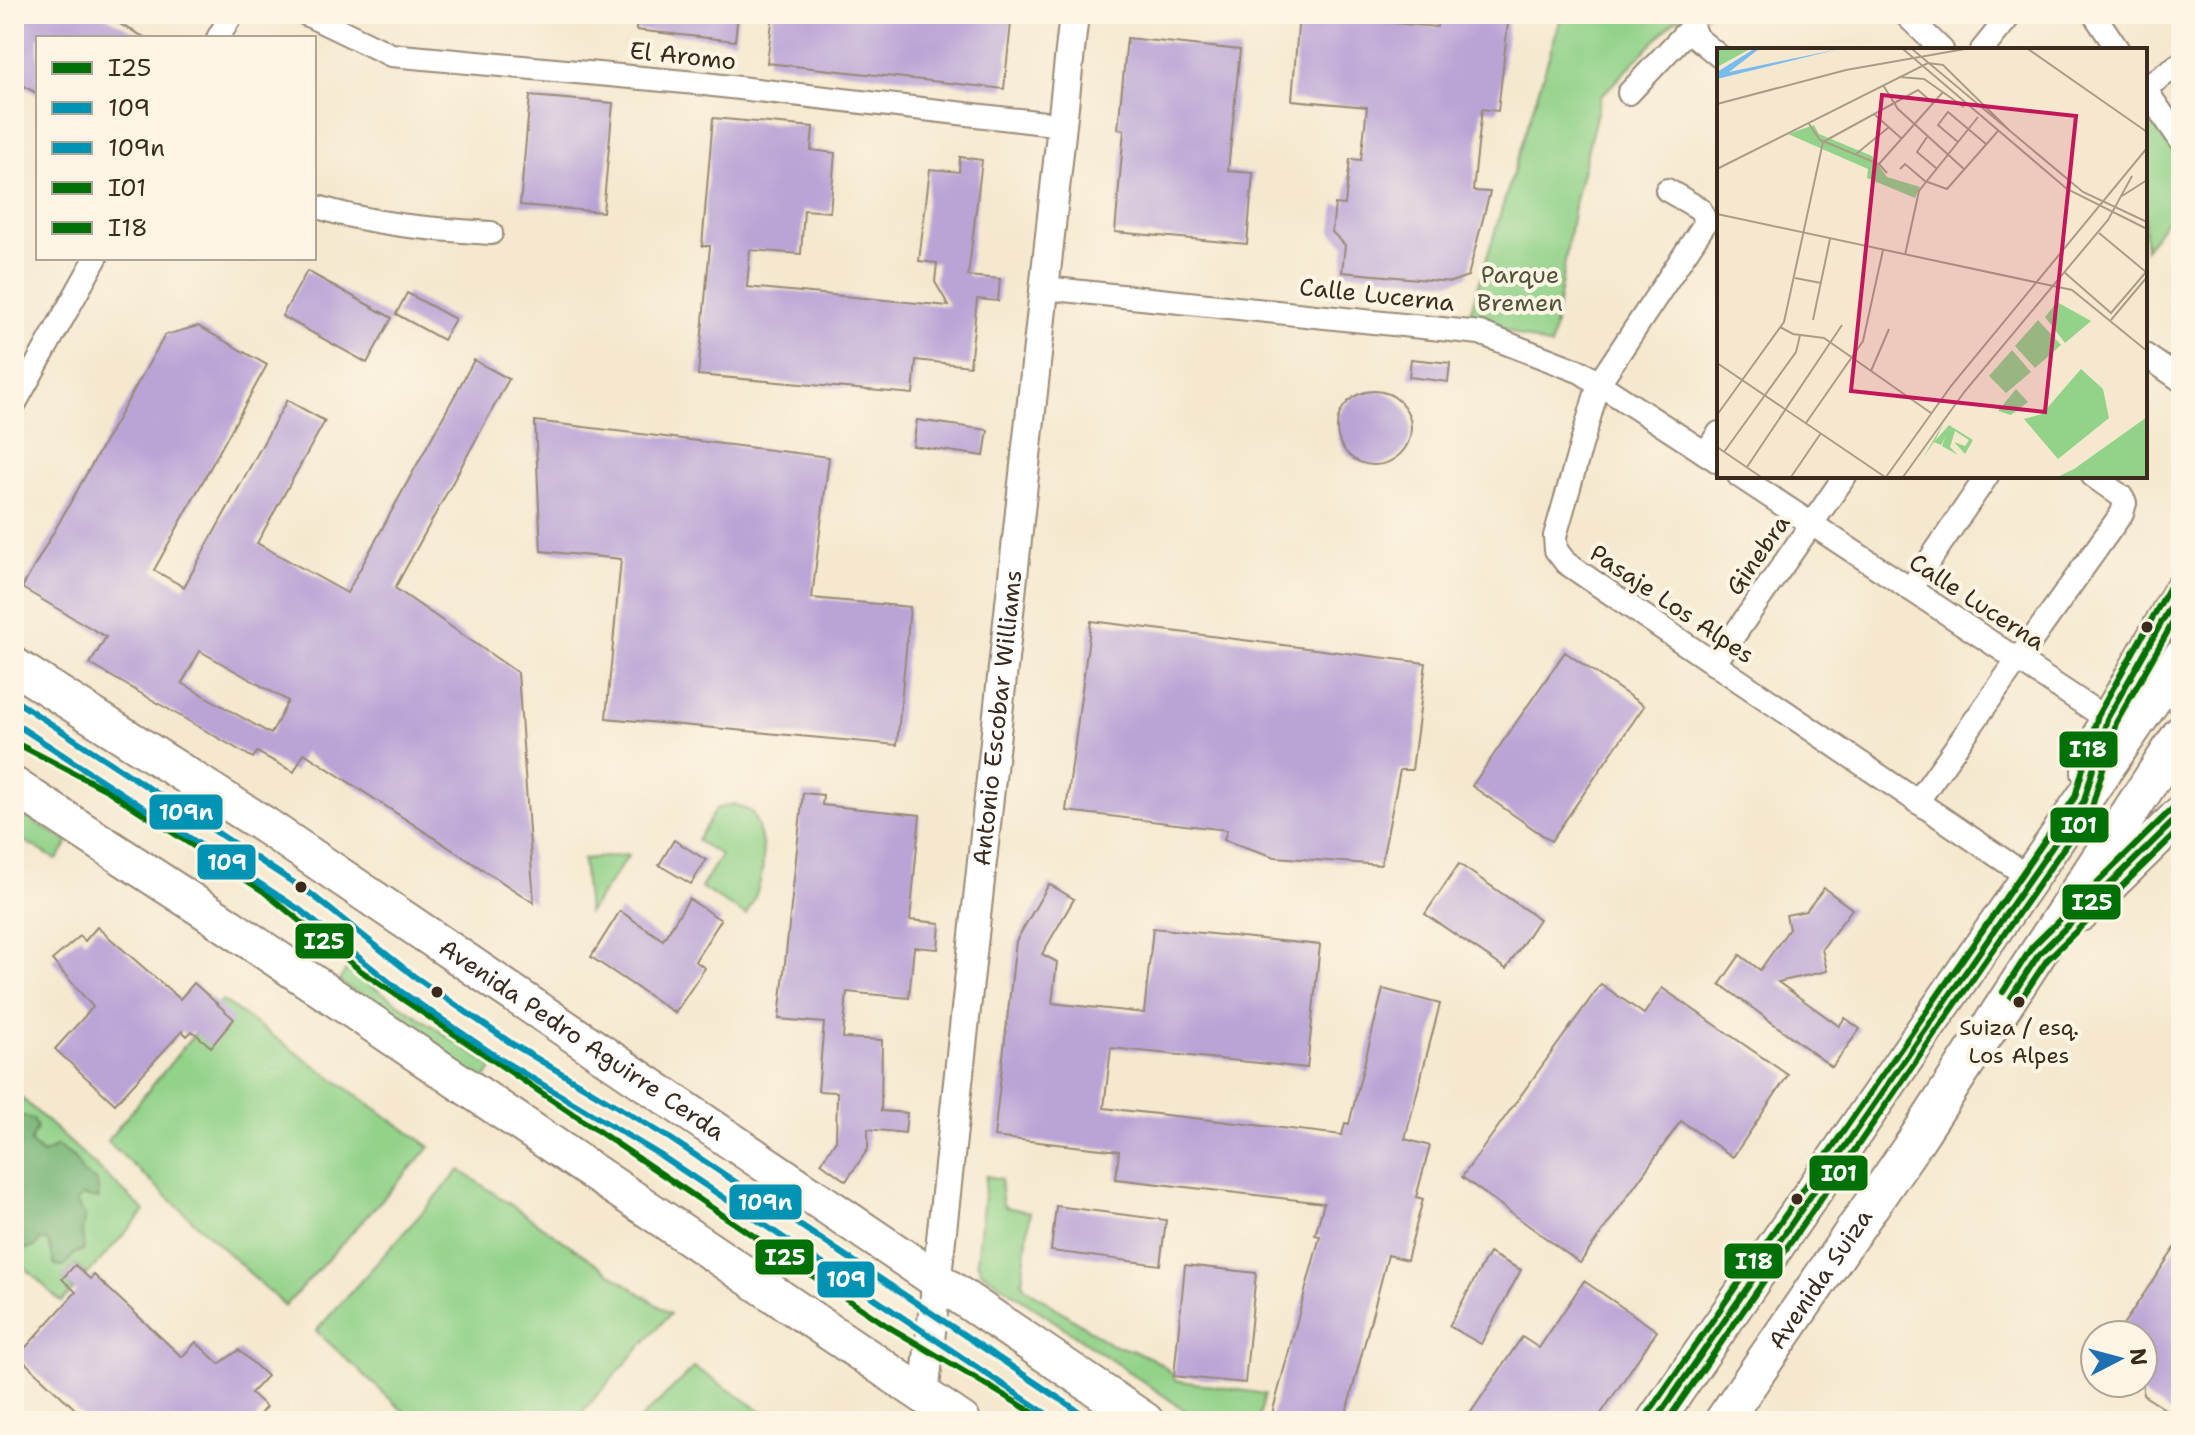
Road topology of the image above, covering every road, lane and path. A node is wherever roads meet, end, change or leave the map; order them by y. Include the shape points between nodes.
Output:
1 (232, 14) edge
2 (306, 14) edge
3 (1074, 14) edge
4 (1905, 14) edge
5 (2011, 14) edge
6 (2094, 14) edge
7 (1692, 20) edge
8 (219, 36) edge
9 (1940, 48) edge
10 (1984, 48) edge
11 (2117, 48) edge
12 (1717, 54) edge
13 (2181, 63) edge
14 (2147, 87) edge
15 (2147, 91) edge
16 (1629, 93) dead end
17 (1062, 125) junction
18 (2181, 141) edge
19 (1667, 190) dead end
20 (316, 207) edge
21 (491, 233) dead end
22 (95, 260) edge
23 (1044, 288) junction
24 (2147, 356) edge
25 (2181, 379) edge
26 (1599, 383) junction
27 (14, 405) edge
28 (1712, 458) edge
29 (1742, 478) edge
30 (1844, 478) edge
31 (1986, 478) edge
32 (2096, 478) edge
33 (1811, 524) junction
34 (2181, 588) edge
35 (1910, 589) junction
36 (2181, 658) edge
37 (2018, 660) junction
38 (1714, 664) junction
39 (14, 666) edge
40 (2107, 719) junction
41 (2181, 734) edge
42 (14, 786) edge
43 (2084, 801) junction
44 (1917, 802) junction
45 (2181, 814) edge
46 (2030, 878) junction
47 (2039, 954) junction
48 (938, 1279) junction
49 (924, 1409) edge
50 (962, 1421) edge
51 (1145, 1421) edge
52 (1655, 1421) edge
53 (1723, 1421) edge

1 - 8 street
2 - 17 street, El Aromo via 391,55
3 - 17 street, Antonio Escobar Williams
4 - 9 street
5 - 10 street
6 - 11 street
7 - 12 street via 1696,37
7 - 16 street
13 - 14 street
15 - 18 street
17 - 23 street, Antonio Escobar Williams
19 - 26 street, Pasaje Los Alpes via 1700,209 1706,222
20 - 21 street via 404,228
22 - 27 street
23 - 26 street, Calle Lucerna via 1460,329 1521,346
23 - 48 street, Antonio Escobar Williams
24 - 25 street
26 - 28 street, Calle Lucerna
26 - 38 street, Pasaje Los Alpes via 1555,536 1556,550 1566,563
29 - 33 street, Calle Lucerna
30 - 33 street, Ginebra
31 - 35 street
32 - 37 street via 2121,496 2125,508
33 - 35 street, Calle Lucerna
33 - 38 street, Ginebra
34 - 40 main road
35 - 37 street, Calle Lucerna
36 - 43 main road
37 - 40 street, Calle Lucerna
37 - 44 street
38 - 44 street, Pasaje Los Alpes
39 - 48 main road, Avenida Pedro Aguirre Cerda via 279,834
40 - 43 main road
41 - 47 main road, Avenida Suiza
42 - 49 main road via 181,894
43 - 46 main road
44 - 46 street, Pasaje Los Alpes
45 - 47 main road
46 - 52 main road
47 - 53 main road, Avenida Suiza
48 - 49 street, Antonio Escobar Williams
48 - 51 main road, Avenida Pedro Aguirre Cerda
49 - 50 main road

